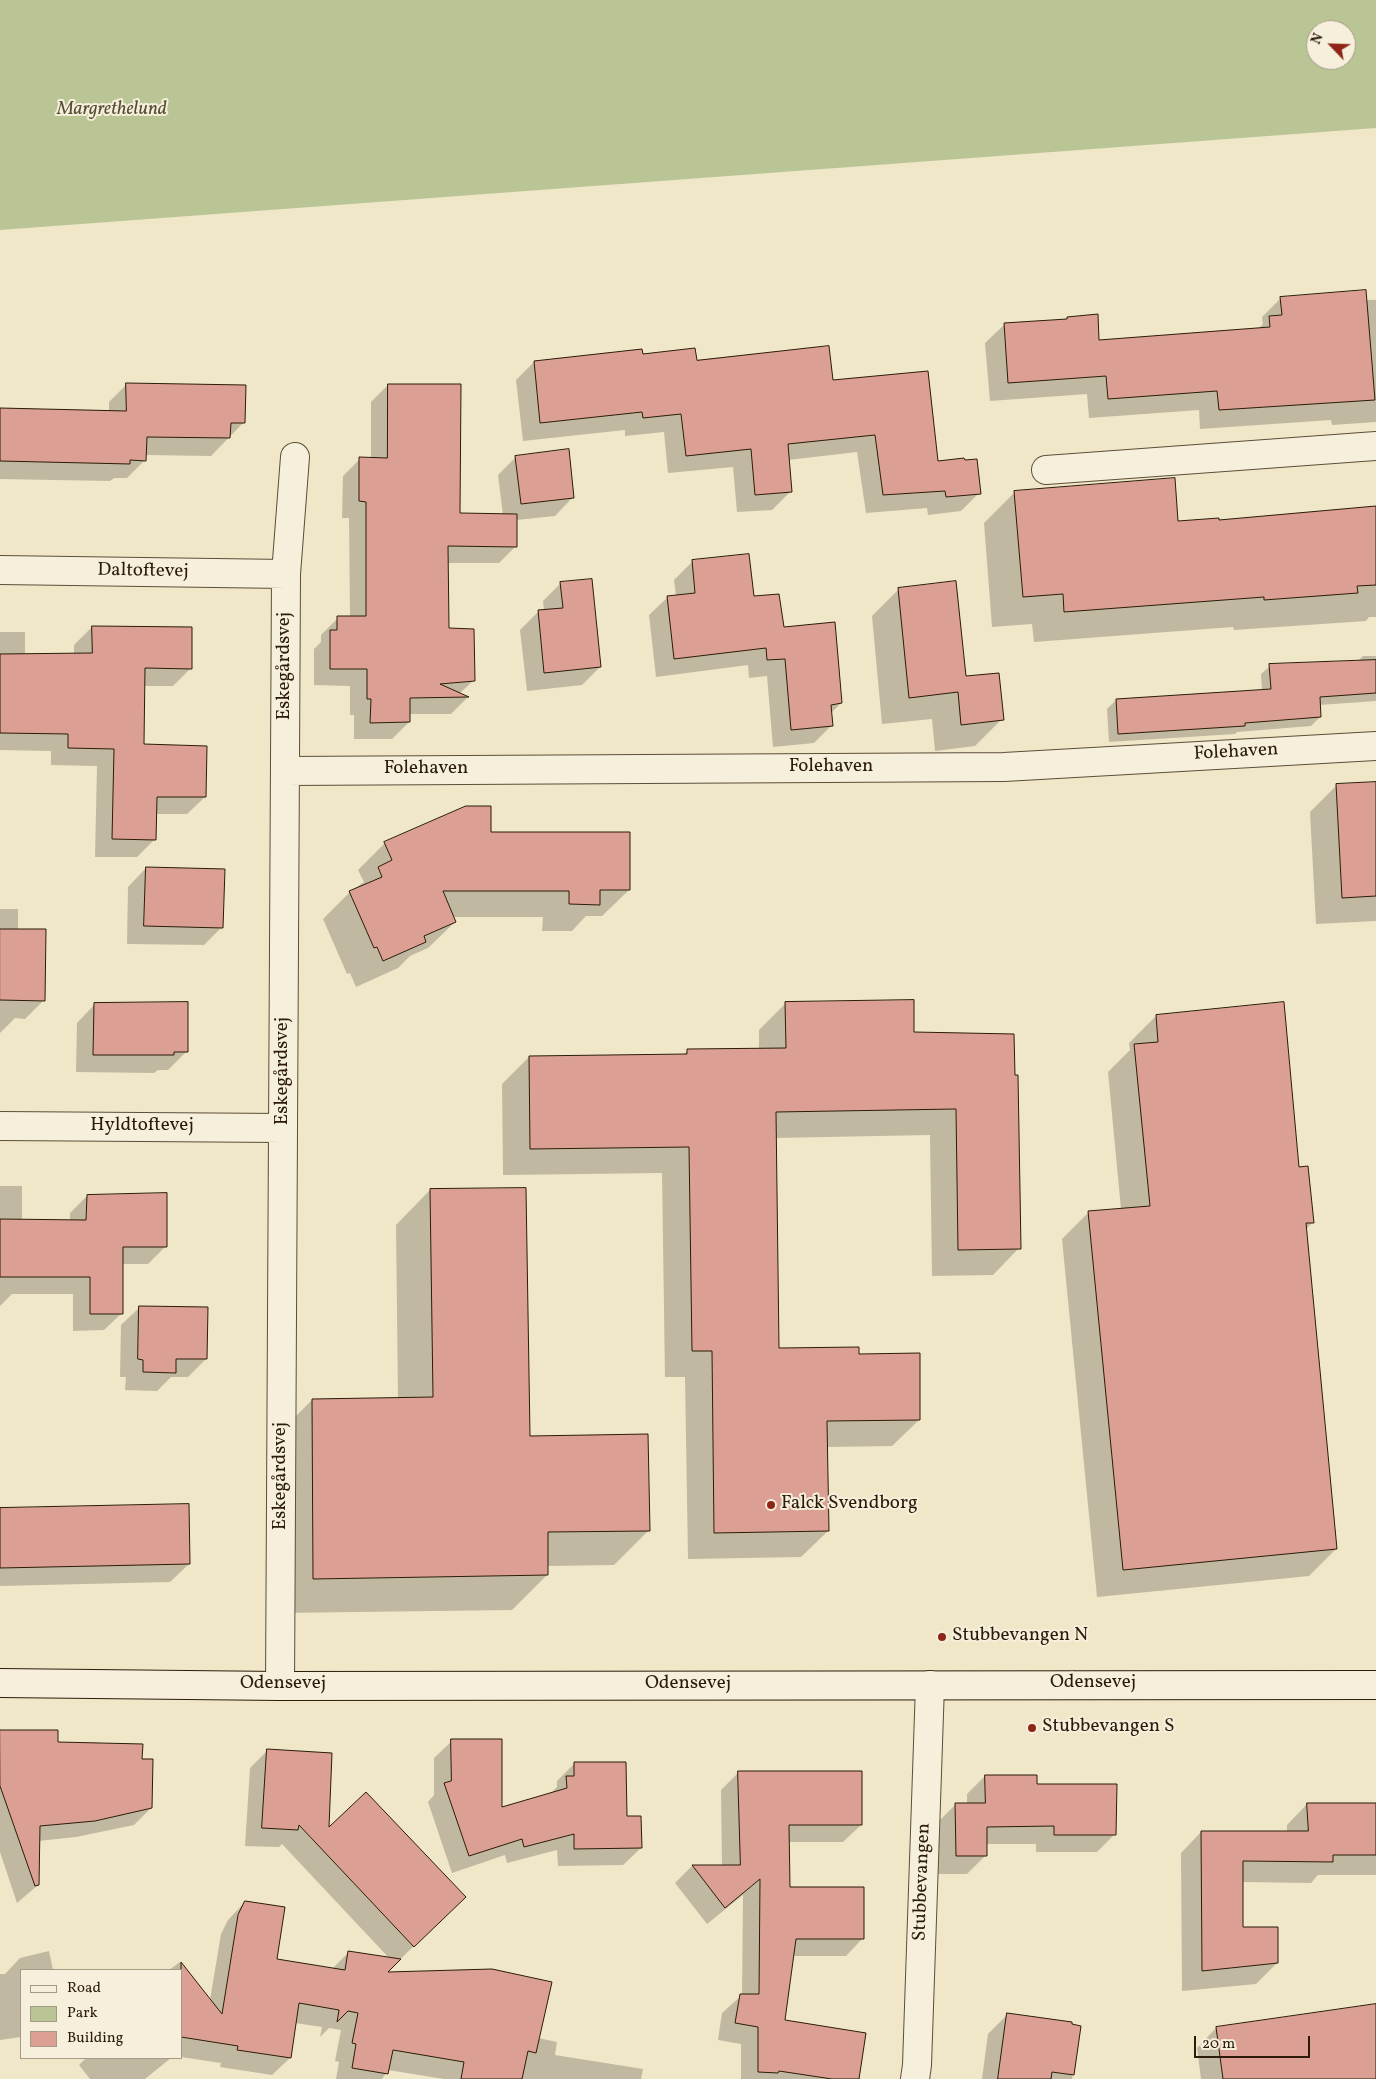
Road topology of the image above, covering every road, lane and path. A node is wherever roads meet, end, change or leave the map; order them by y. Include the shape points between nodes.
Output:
1 (1376, 446) edge
2 (295, 457) dead end
3 (1046, 470) dead end
4 (0, 570) edge
5 (286, 574) junction
6 (1376, 746) edge
7 (285, 772) junction
8 (0, 1126) edge
9 (283, 1128) junction
10 (0, 1683) edge
11 (930, 1685) junction
12 (1376, 1685) edge
13 (280, 1686) junction
14 (915, 2079) edge

1 - 3 street
2 - 5 street, Eskegårdsvej
4 - 5 street, Daltoftevej
5 - 7 street, Eskegårdsvej
6 - 7 street, Folehaven via 1004,766
7 - 9 street, Eskegårdsvej
8 - 9 street, Hyldtoftevej
9 - 13 street, Eskegårdsvej
10 - 13 street, Odensevej
11 - 12 street, Odensevej
11 - 13 street, Odensevej
11 - 14 street, Stubbevangen

